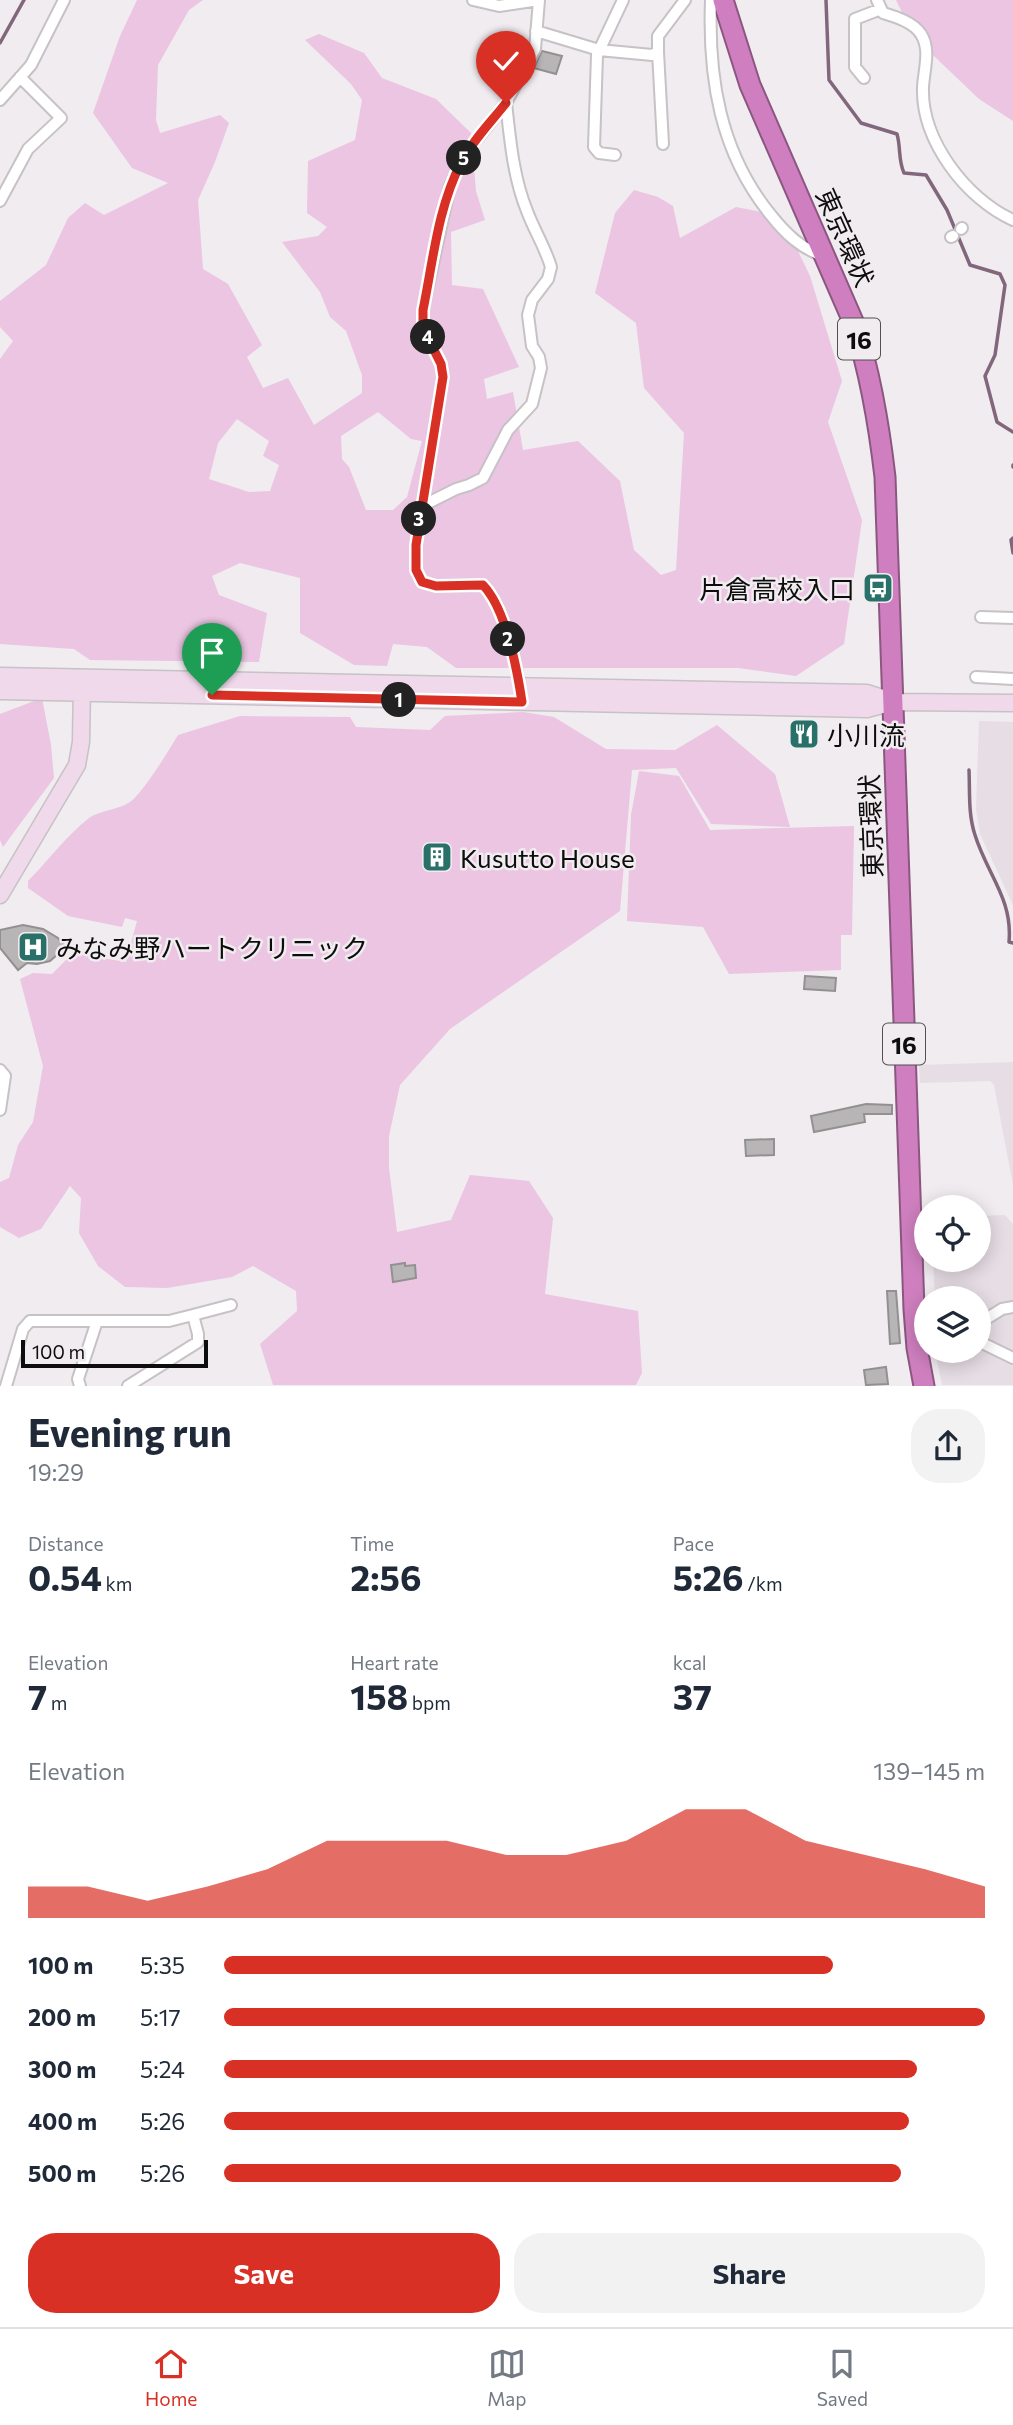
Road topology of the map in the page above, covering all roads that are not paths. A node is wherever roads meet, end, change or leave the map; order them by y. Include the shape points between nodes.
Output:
1 (64, 0) edge
2 (473, 0) edge
3 (623, 0) edge
4 (685, 0) edge
5 (711, 0) edge
6 (723, 0) edge
7 (879, 4) edge
8 (536, 31) junction
9 (599, 50) junction
10 (658, 52) junction
11 (20, 77) junction
12 (863, 78) dead end
13 (0, 100) edge
14 (506, 103) junction
15 (663, 144) dead end
16 (615, 155) dead end
17 (0, 201) edge
18 (1013, 220) edge
19 (825, 256) junction
20 (421, 507) junction
21 (981, 617) dead end
22 (1013, 618) edge
23 (0, 676) edge
24 (976, 677) dead end
25 (1013, 679) edge
26 (83, 685) junction
27 (0, 691) edge
28 (521, 695) junction
29 (893, 702) junction
30 (1013, 703) edge
31 (3, 884) edge
32 (0, 1070) edge
33 (0, 1110) edge
34 (919, 1286) edge
35 (231, 1305) dead end
36 (1013, 1307) edge
37 (193, 1315) junction
38 (991, 1316) edge
39 (97, 1321) junction
40 (991, 1347) edge
41 (1013, 1358) edge
42 (920, 1363) edge
43 (6, 1385) edge
44 (79, 1385) edge
45 (128, 1385) edge
46 (924, 1385) edge

1 - 11 street via 31,65
2 - 8 street via 499,6 539,0
3 - 9 street
4 - 10 street via 658,36
5 - 19 street via 717,99 726,138 751,191 782,229 806,250
6 - 19 highway, 東京環状 / 16 via 750,85
7 - 12 street via 855,19 855,67
7 - 18 street via 883,13 920,32 927,50 923,90 929,127 951,169 981,200
8 - 9 street
8 - 14 street via 534,49
9 - 10 street
9 - 16 street via 594,147 599,153
10 - 15 street
11 - 13 street
11 - 17 street via 61,118 28,149
14 - 20 street via 462,160 450,186 437,243 423,328 443,377
14 - 20 street via 526,210 551,267 528,315 532,346 541,368 532,404 508,430 483,478
19 - 29 highway, 東京環状 / 16 via 868,365 879,425
20 - 28 street via 416,570 422,582 483,585 493,595 513,653
21 - 22 street
23 - 26 street
24 - 25 street
26 - 27 street
26 - 28 street
26 - 31 street via 77,765
28 - 29 street via 867,694
29 - 30 street
29 - 34 highway, 東京環状 / 16
32 - 33 street via 5,1076
35 - 37 street
36 - 38 street
37 - 39 street via 169,1321
37 - 45 street via 198,1342
39 - 43 street via 26,1324
39 - 44 street
40 - 41 street
42 - 46 highway, 東京環状 / 16

